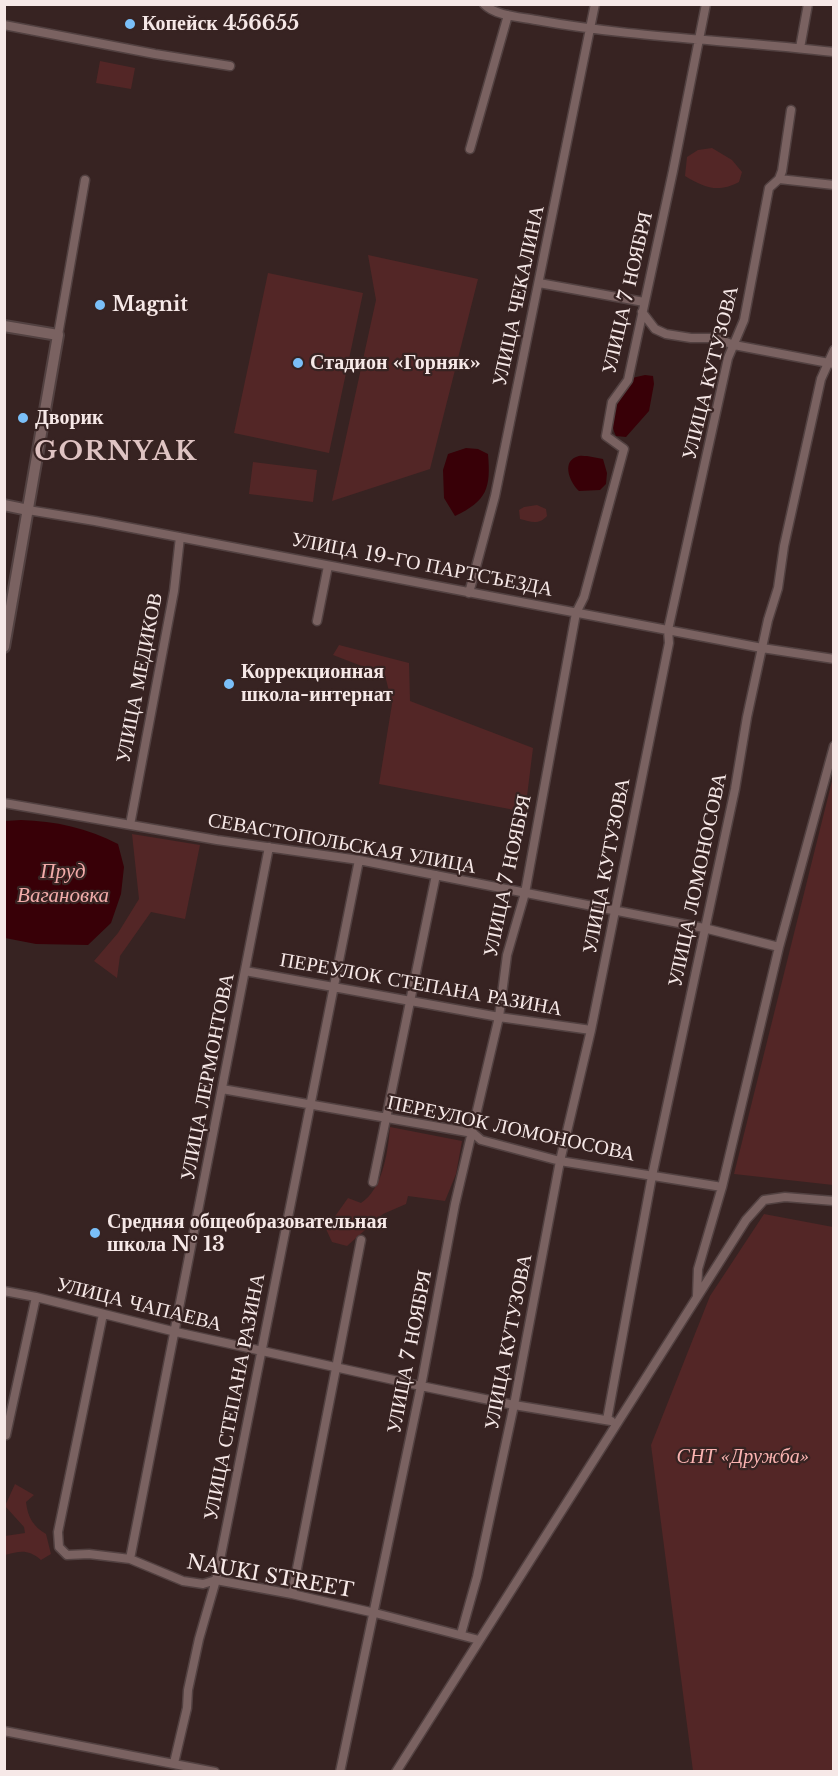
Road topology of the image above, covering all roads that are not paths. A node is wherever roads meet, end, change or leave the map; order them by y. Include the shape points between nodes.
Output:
1 (484, 4) edge
2 (595, 4) edge
3 (706, 4) edge
4 (808, 4) edge
5 (508, 15) junction
6 (4, 25) edge
7 (590, 30) junction
8 (699, 41) junction
9 (800, 48) junction
10 (834, 52) edge
11 (230, 66) dead end
12 (791, 110) dead end
13 (470, 149) dead end
14 (779, 179) junction
15 (85, 180) dead end
16 (834, 185) edge
17 (539, 284) junction
18 (643, 307) junction
19 (4, 326) edge
20 (58, 335) junction
21 (734, 345) junction
22 (834, 350) edge
23 (830, 364) edge
24 (4, 506) edge
25 (28, 510) junction
26 (180, 537) junction
27 (328, 566) junction
28 (470, 593) junction
29 (576, 612) junction
30 (317, 621) dead end
31 (668, 630) junction
32 (4, 647) edge
33 (762, 648) junction
34 (834, 659) edge
35 (834, 746) edge
36 (4, 803) edge
37 (130, 825) junction
38 (269, 847) junction
39 (359, 860) junction
40 (436, 875) junction
41 (525, 893) junction
42 (614, 912) junction
43 (704, 928) junction
44 (779, 947) junction
45 (245, 971) junction
46 (333, 987) junction
47 (411, 1001) junction
48 (499, 1017) junction
49 (591, 1030) junction
50 (222, 1089) junction
51 (310, 1105) junction
52 (386, 1118) junction
53 (473, 1133) junction
54 (560, 1161) junction
55 (652, 1176) junction
56 (373, 1182) dead end
57 (722, 1187) junction
58 (834, 1201) edge
59 (361, 1240) dead end
60 (4, 1291) edge
61 (697, 1296) junction
62 (36, 1297) junction
63 (103, 1314) junction
64 (176, 1332) junction
65 (260, 1350) junction
66 (336, 1366) junction
67 (422, 1386) junction
68 (514, 1405) junction
69 (607, 1420) junction
70 (618, 1422) junction
71 (6, 1435) dead end
72 (130, 1559) junction
73 (216, 1580) junction
74 (292, 1594) junction
75 (375, 1612) junction
76 (461, 1634) junction
77 (479, 1640) junction
78 (4, 1731) edge
79 (174, 1763) junction
80 (215, 1772) edge
81 (340, 1772) edge
82 (396, 1772) edge

1 - 5 street
2 - 7 street, УЛИЦА ЧЕКАЛИНА
3 - 8 street, УЛИЦА 7 НОЯБРЯ
4 - 9 street
5 - 7 street
5 - 13 street
6 - 11 street
7 - 8 street
7 - 17 street, УЛИЦА ЧЕКАЛИНА
8 - 9 street
8 - 18 street, УЛИЦА 7 НОЯБРЯ
9 - 10 street
12 - 14 street, УЛИЦА КУТУЗОВА
14 - 16 street
14 - 21 street, УЛИЦА КУТУЗОВА via 769,188 744,320
15 - 20 street
17 - 18 street
17 - 28 street, УЛИЦА ЧЕКАЛИНА via 495,496
18 - 21 street via 655,329 666,334
18 - 29 street, УЛИЦА 7 НОЯБРЯ via 628,380 612,402 606,436 624,449 584,597
19 - 20 street
20 - 25 street
21 - 23 street
21 - 31 street, УЛИЦА КУТУЗОВА
22 - 23 street, УЛИЦА ЛОМОНОСОВА
23 - 33 street, УЛИЦА ЛОМОНОСОВА via 821,379
24 - 25 street, УЛИЦА 19-ГО ПАРТСЪЕЗДА
25 - 26 street, УЛИЦА 19-ГО ПАРТСЪЕЗДА
25 - 32 street
26 - 27 street, УЛИЦА 19-ГО ПАРТСЪЕЗДА
26 - 37 street, УЛИЦА МЕДИКОВ via 174,591
27 - 28 street, УЛИЦА 19-ГО ПАРТСЪЕЗДА
27 - 30 street
28 - 29 street, УЛИЦА 19-ГО ПАРТСЪЕЗДА
29 - 31 street, УЛИЦА 19-ГО ПАРТСЪЕЗДА
29 - 41 street, УЛИЦА 7 НОЯБРЯ
31 - 33 street, УЛИЦА 19-ГО ПАРТСЪЕЗДА
31 - 42 street, УЛИЦА КУТУЗОВА via 669,643
33 - 34 street, УЛИЦА 19-ГО ПАРТСЪЕЗДА
33 - 43 street, УЛИЦА ЛОМОНОСОВА
35 - 44 street
36 - 37 street, СЕВАСТОПОЛЬСКАЯ УЛИЦА
37 - 38 street, СЕВАСТОПОЛЬСКАЯ УЛИЦА
38 - 39 street, СЕВАСТОПОЛЬСКАЯ УЛИЦА
38 - 45 street, УЛИЦА ЛЕРМОНТОВА
39 - 40 street, СЕВАСТОПОЛЬСКАЯ УЛИЦА
39 - 46 street, УЛИЦА СТЕПАНА РАЗИНА
40 - 41 street, СЕВАСТОПОЛЬСКАЯ УЛИЦА
40 - 47 street
41 - 42 street, СЕВАСТОПОЛЬСКАЯ УЛИЦА
41 - 48 street, УЛИЦА 7 НОЯБРЯ via 507,955
42 - 43 street, СЕВАСТОПОЛЬСКАЯ УЛИЦА
42 - 49 street, УЛИЦА КУТУЗОВА
43 - 44 street, СЕВАСТОПОЛЬСКАЯ УЛИЦА
43 - 55 street, УЛИЦА ЛОМОНОСОВА
44 - 57 street
45 - 46 street, ПЕРЕУЛОК СТЕПАНА РАЗИНА
45 - 50 street, УЛИЦА ЛЕРМОНТОВА
46 - 47 street, ПЕРЕУЛОК СТЕПАНА РАЗИНА
46 - 51 street, УЛИЦА СТЕПАНА РАЗИНА
47 - 48 street, ПЕРЕУЛОК СТЕПАНА РАЗИНА
47 - 52 street
48 - 49 street, ПЕРЕУЛОК СТЕПАНА РАЗИНА
48 - 53 street, УЛИЦА 7 НОЯБРЯ
49 - 54 street, УЛИЦА КУТУЗОВА
50 - 51 street, ПЕРЕУЛОК ЛОМОНОСОВА
50 - 64 street, УЛИЦА ЛЕРМОНТОВА
51 - 52 street, ПЕРЕУЛОК ЛОМОНОСОВА
51 - 65 street, УЛИЦА СТЕПАНА РАЗИНА
52 - 53 street, ПЕРЕУЛОК ЛОМОНОСОВА
52 - 56 street
53 - 54 street, ПЕРЕУЛОК ЛОМОНОСОВА via 481,1140
53 - 67 street, УЛИЦА 7 НОЯБРЯ via 455,1204
54 - 55 street, ПЕРЕУЛОК ЛОМОНОСОВА
54 - 68 street, УЛИЦА КУТУЗОВА
55 - 57 street, ПЕРЕУЛОК ЛОМОНОСОВА
55 - 69 street, УЛИЦА ЛОМОНОСОВА
57 - 61 street via 698,1269
58 - 61 street via 785,1197 764,1200 746,1220
59 - 66 street
60 - 62 street, УЛИЦА ЧАПАЕВА
61 - 70 street
62 - 63 street, УЛИЦА ЧАПАЕВА
62 - 71 street
63 - 64 street, УЛИЦА ЧАПАЕВА
63 - 72 street, NAUKI STREET via 58,1532 59,1547 72,1556
64 - 65 street, УЛИЦА ЧАПАЕВА
64 - 72 street, УЛИЦА ЛЕРМОНТОВА
65 - 66 street, УЛИЦА ЧАПАЕВА
65 - 73 street, УЛИЦА СТЕПАНА РАЗИНА
66 - 67 street, УЛИЦА ЧАПАЕВА
66 - 74 street
67 - 68 street, УЛИЦА ЧАПАЕВА
67 - 75 street, УЛИЦА 7 НОЯБРЯ
68 - 69 street, УЛИЦА ЧАПАЕВА
68 - 76 street, УЛИЦА КУТУЗОВА
69 - 70 street, УЛИЦА ЧАПАЕВА
70 - 77 street
72 - 73 street, NAUKI STREET via 183,1581 203,1584
73 - 74 street, NAUKI STREET
73 - 79 street, УЛИЦА СТЕПАНА РАЗИНА via 199,1639
74 - 75 street, NAUKI STREET
75 - 76 street, NAUKI STREET
75 - 81 street, УЛИЦА 7 НОЯБРЯ
76 - 77 street, NAUKI STREET
77 - 82 street
78 - 79 street
79 - 80 street

